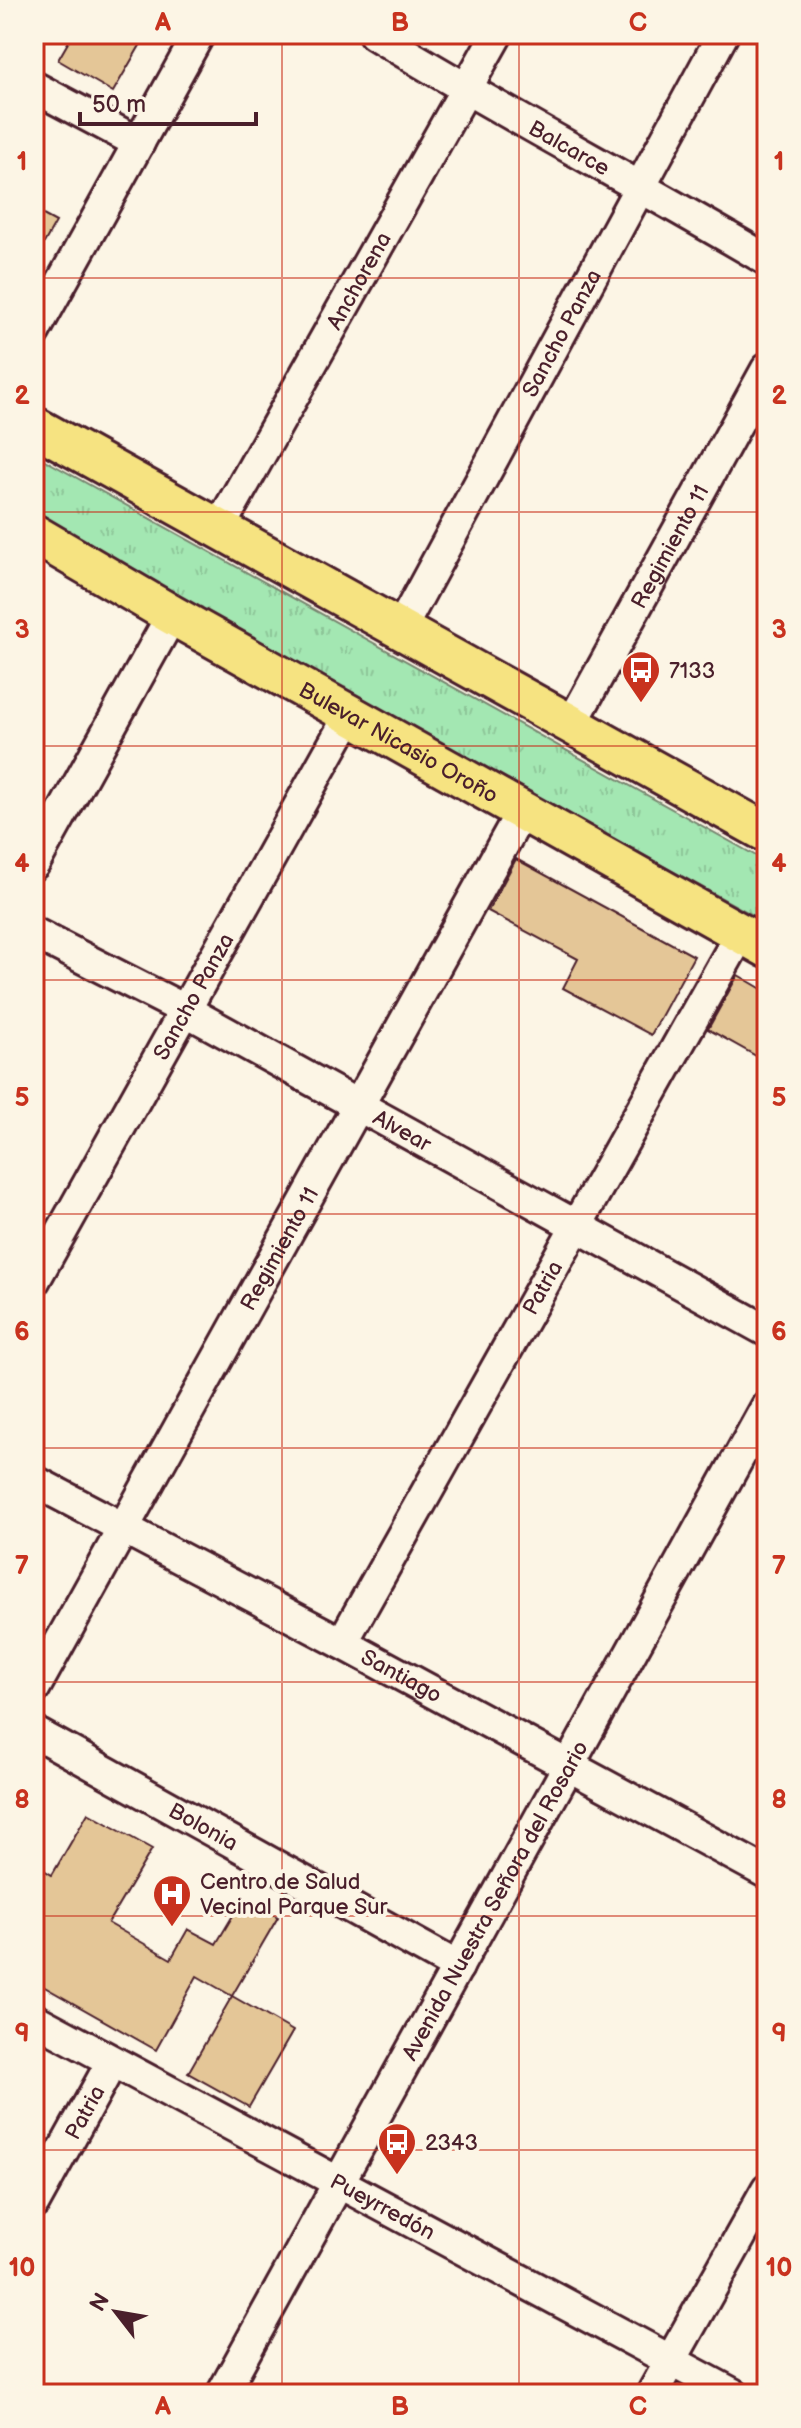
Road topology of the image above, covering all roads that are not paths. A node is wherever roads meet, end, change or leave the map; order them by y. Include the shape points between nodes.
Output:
1 (199, 34) edge
2 (374, 34) edge
3 (497, 34) edge
4 (723, 34) edge
5 (34, 87) edge
6 (466, 90) junction
7 (139, 143) junction
8 (640, 185) junction
9 (767, 260) edge
10 (34, 332) edge
11 (767, 369) edge
12 (34, 426) edge
13 (219, 528) junction
14 (34, 534) edge
15 (172, 615) junction
16 (400, 630) junction
17 (351, 713) junction
18 (571, 725) junction
19 (523, 809) junction
20 (767, 833) edge
21 (34, 864) edge
22 (34, 933) edge
23 (754, 940) edge
24 (185, 1010) junction
25 (358, 1106) junction
26 (576, 1226) junction
27 (34, 1281) edge
28 (767, 1331) edge
29 (767, 1406) edge
30 (34, 1481) edge
31 (123, 1529) junction
32 (342, 1643) junction
33 (34, 1689) edge
34 (34, 1732) edge
35 (569, 1765) junction
36 (767, 1873) edge
37 (458, 1967) junction
38 (34, 2019) edge
39 (112, 2062) junction
40 (339, 2182) junction
41 (767, 2189) edge
42 (34, 2203) edge
43 (671, 2360) junction
44 (222, 2394) edge
45 (652, 2394) edge
46 (733, 2394) edge

1 - 7 street
2 - 6 street, Balcarce
3 - 6 street, Anchorena
4 - 8 street, Sancho Panza
5 - 7 street
6 - 8 street, Balcarce
6 - 13 street, Anchorena
7 - 10 street
8 - 9 street, Balcarce
8 - 16 street, Sancho Panza
11 - 18 street, Regimiento 11
12 - 13 main road
13 - 16 main road
14 - 15 main road, Bulevar Nicasio Oroño
15 - 17 main road, Bulevar Nicasio Oroño
15 - 21 street
16 - 18 main road
17 - 19 main road, Bulevar Nicasio Oroño
17 - 24 street, Sancho Panza
18 - 20 main road
19 - 23 main road, Bulevar Nicasio Oroño
19 - 25 street, Regimiento 11
22 - 24 street, Alvear
23 - 26 street, Patria
24 - 25 street, Alvear
24 - 27 street, Sancho Panza
25 - 26 street, Alvear
25 - 31 street, Regimiento 11
26 - 28 street, Alvear
26 - 32 street, Patria
29 - 35 street, Avenida Nuestra Señora del Rosario
30 - 31 street, Santiago
31 - 32 street, Santiago
31 - 33 street, Regimiento 11
32 - 35 street, Santiago
34 - 37 street, Bolonia
35 - 36 street, Santiago
35 - 37 street, Avenida Nuestra Señora del Rosario
37 - 40 street, Avenida Nuestra Señora del Rosario
38 - 39 street, Pueyrredón
39 - 40 street, Pueyrredón
39 - 42 street, Patria
40 - 43 street, Pueyrredón
40 - 44 street, Avenida Nuestra Señora del Rosario
41 - 43 street
43 - 45 street
43 - 46 street, Pueyrredón

